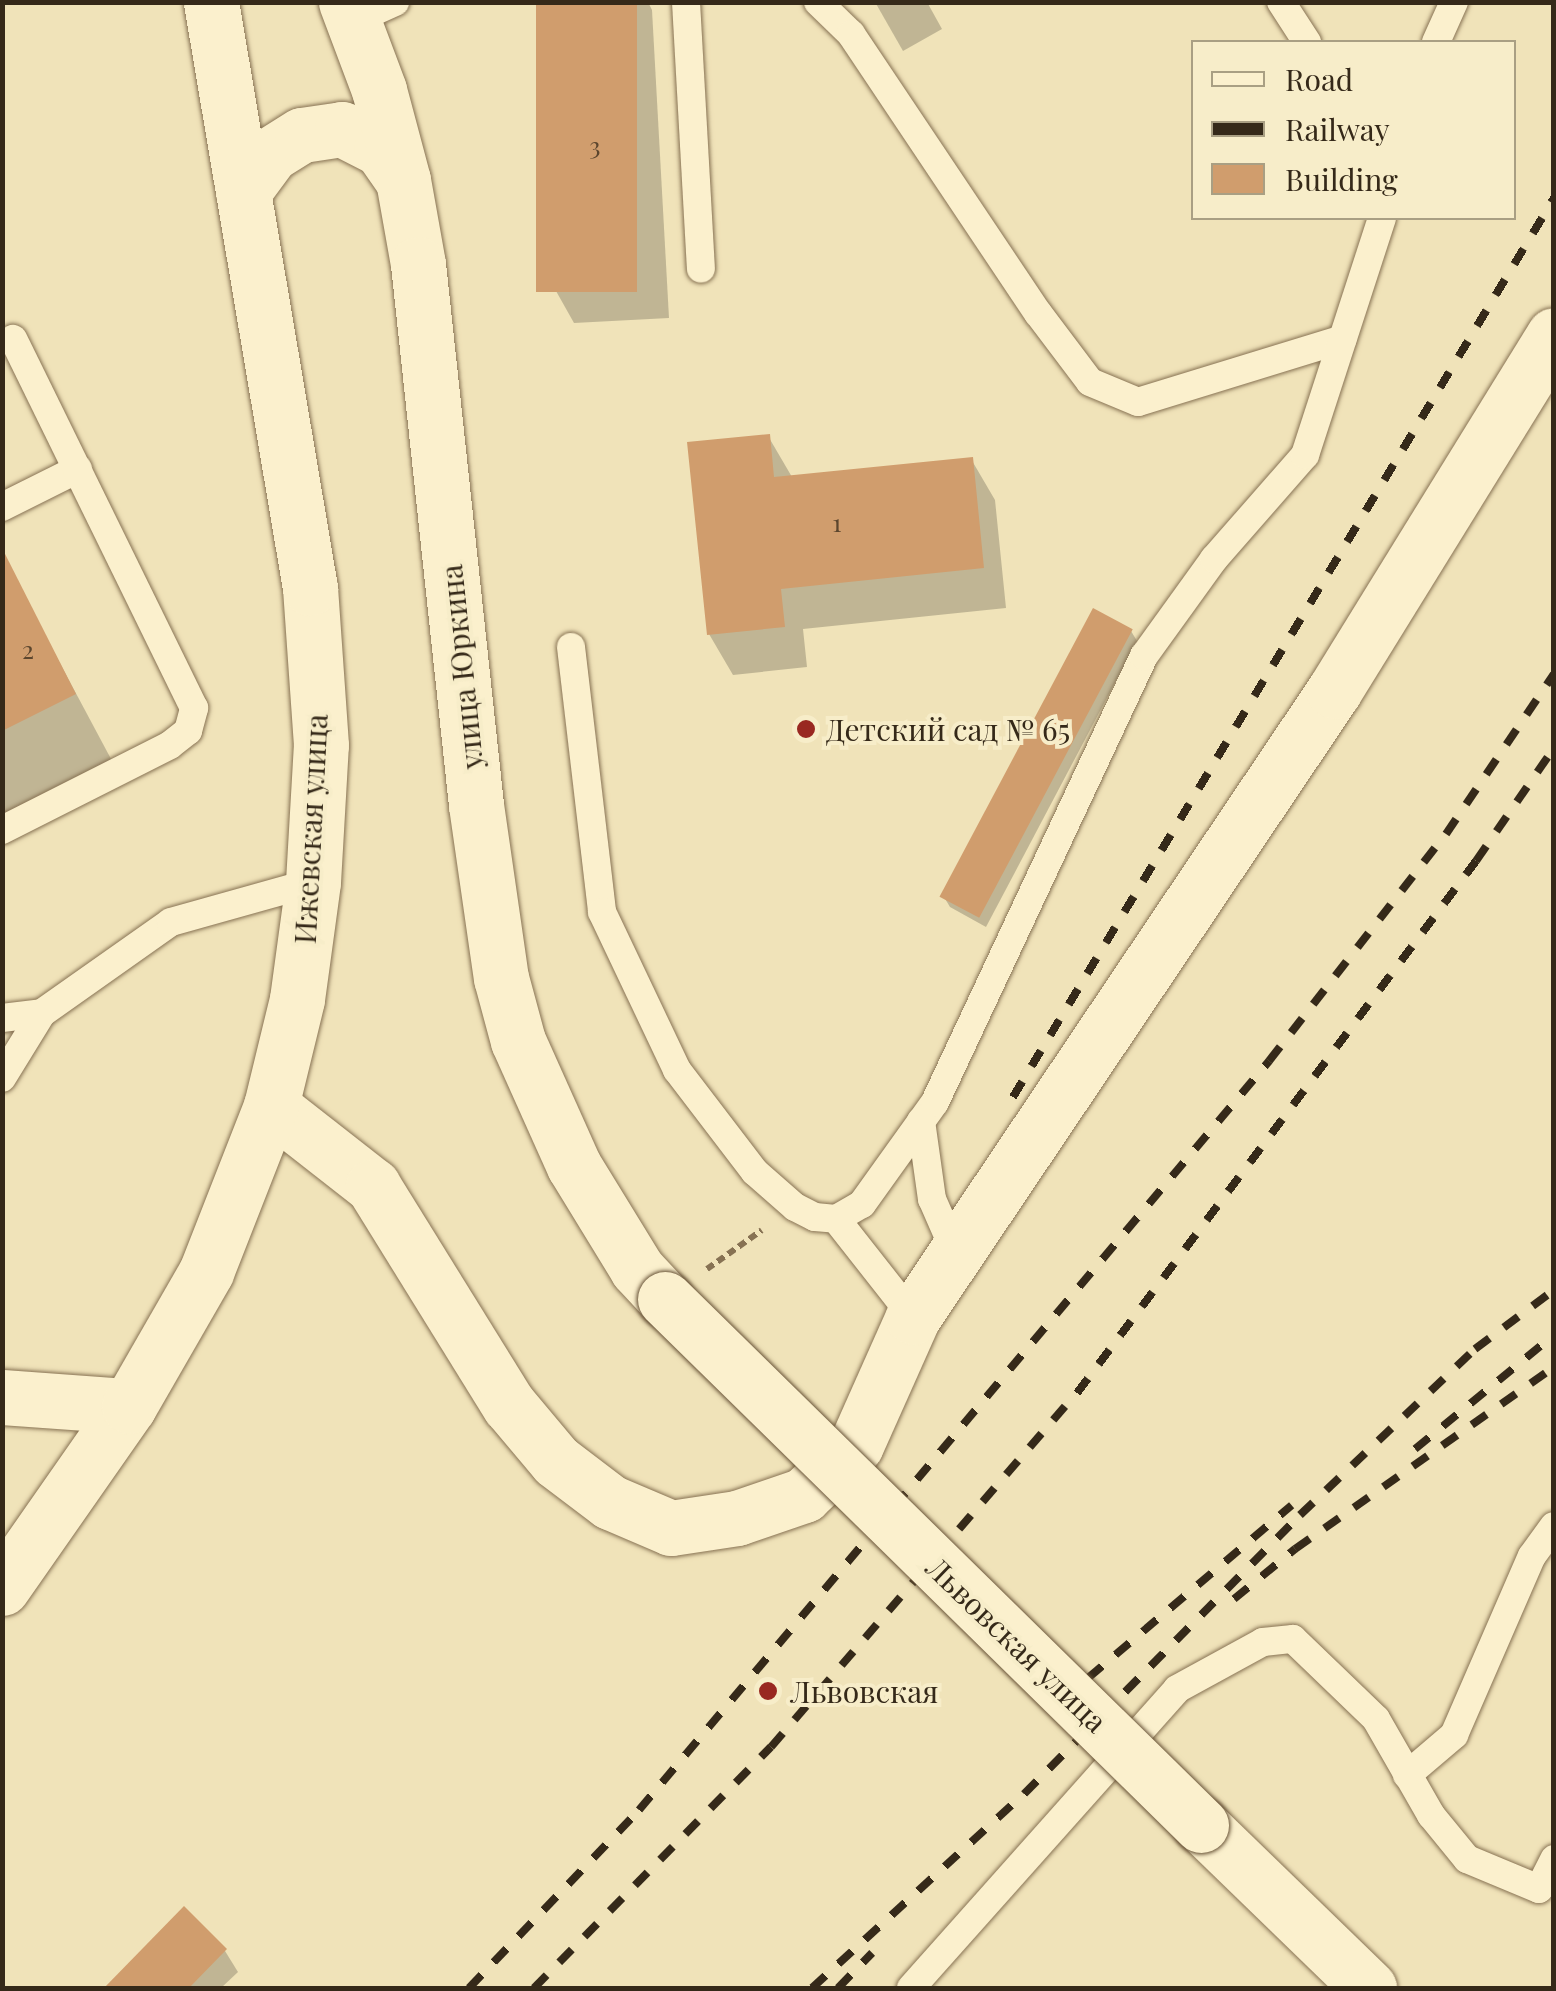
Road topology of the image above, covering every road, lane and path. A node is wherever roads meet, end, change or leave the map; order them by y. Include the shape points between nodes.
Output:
1 (212, 2) edge
2 (686, 2) edge
3 (818, 2) edge
4 (1281, 2) edge
5 (1454, 2) edge
6 (365, 8) edge
7 (1306, 40) edge
8 (1437, 40) edge
9 (403, 180) junction
10 (243, 192) junction
11 (1381, 220) edge
12 (701, 269) dead end
13 (1554, 335) edge
14 (12, 339) dead end
15 (1343, 340) junction
16 (78, 469) junction
17 (2, 507) edge
18 (571, 646) dead end
19 (2, 830) edge
20 (313, 882) junction
21 (42, 1013) junction
22 (2, 1018) edge
23 (2, 1078) edge
24 (271, 1106) junction
25 (921, 1121) junction
26 (795, 1207) junction
27 (836, 1219) junction
28 (956, 1254) junction
29 (665, 1299) junction
30 (914, 1317) junction
31 (2, 1397) edge
32 (129, 1406) junction
33 (1554, 1526) edge
34 (2, 1588) edge
35 (1407, 1774) junction
36 (1554, 1859) edge
37 (911, 1988) edge
38 (1369, 1988) edge

1 - 10 street, Ижевская улица
2 - 12 lane
3 - 15 lane via 851,34 1090,382 1138,402
4 - 7 lane
5 - 8 lane
6 - 9 street, улица Юркина
9 - 10 street via 380,149 342,129 302,135 272,154
9 - 29 street, улица Юркина via 501,978 518,1041 574,1166 637,1269
10 - 20 street, Ижевская улица via 310,588 321,746
11 - 15 lane
13 - 28 street via 1334,691
14 - 16 lane
15 - 25 lane via 1304,455 1214,559 1144,656 936,1102
16 - 17 lane
16 - 19 lane via 194,708 188,731 170,745
18 - 26 lane via 602,912 677,1070 755,1172
20 - 21 lane via 171,922
20 - 24 street, Ижевская улица via 298,999
21 - 22 lane
21 - 23 lane
24 - 30 street via 374,1186 509,1405 556,1461 610,1502 670,1528 737,1518 804,1496 856,1444
24 - 32 street, Ижевская улица via 206,1272
25 - 27 lane via 862,1204
25 - 28 lane via 932,1199
26 - 27 lane
26 - 29 path
27 - 30 lane
28 - 30 street
29 - 38 street, Львовская улица, bridge
31 - 32 street
32 - 34 street, Ижевская улица
33 - 35 lane via 1532,1556 1454,1735
35 - 36 lane via 1466,1859 1539,1890
35 - 37 lane via 1376,1719 1292,1640 1263,1642 1177,1689

